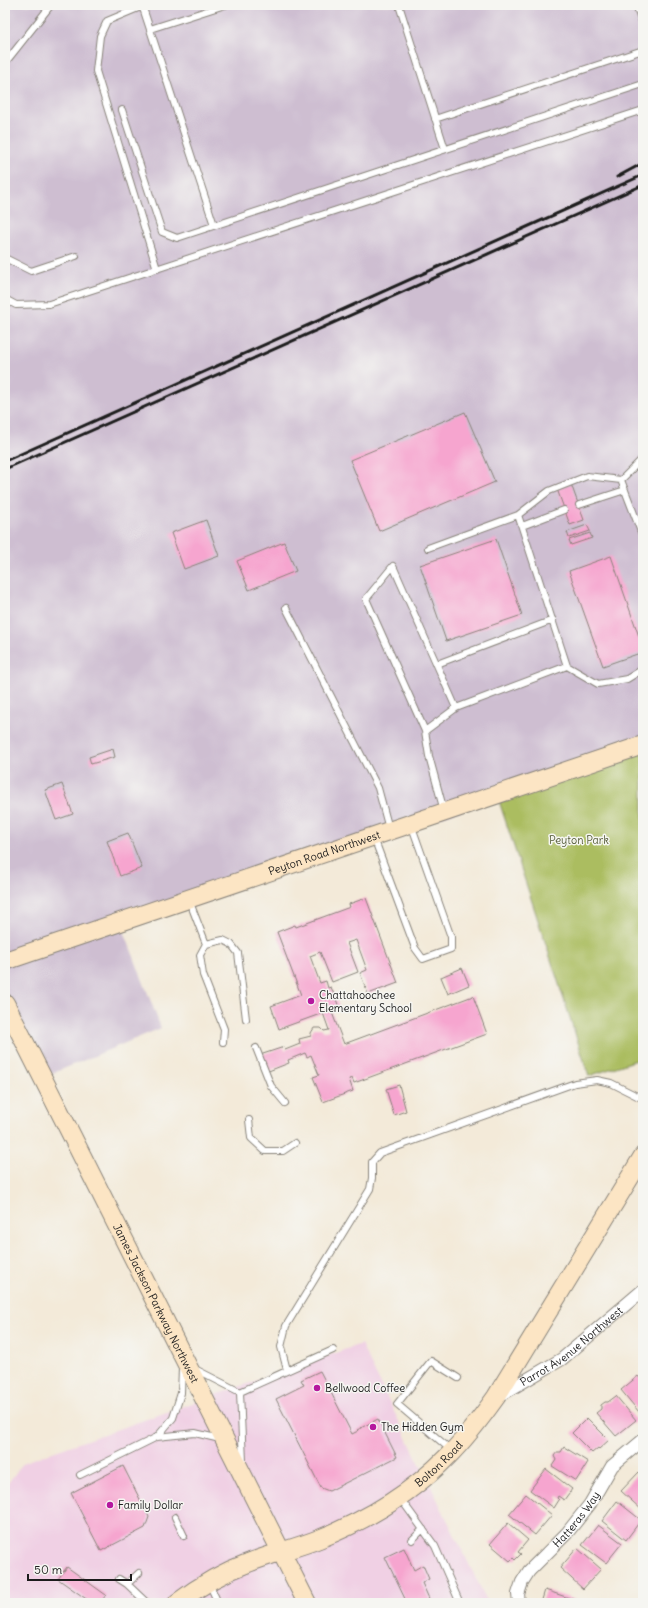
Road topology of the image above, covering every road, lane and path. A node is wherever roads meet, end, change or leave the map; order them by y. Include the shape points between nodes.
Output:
1 (51, 5) edge
2 (225, 5) edge
3 (399, 5) edge
4 (636, 5) edge
5 (142, 6) edge
6 (643, 24) edge
7 (150, 29) junction
8 (643, 50) edge
9 (5, 61) edge
10 (643, 84) edge
11 (122, 110) dead end
12 (643, 110) edge
13 (435, 119) junction
14 (445, 149) junction
15 (214, 225) junction
16 (76, 256) dead end
17 (5, 258) edge
18 (157, 269) junction
19 (5, 299) edge
20 (643, 458) edge
21 (621, 480) junction
22 (625, 490) junction
23 (579, 505) dead end
24 (564, 510) dead end
25 (518, 515) junction
26 (522, 526) junction
27 (643, 537) edge
28 (428, 548) dead end
29 (286, 608) dead end
30 (553, 620) junction
31 (437, 664) junction
32 (567, 666) junction
33 (643, 669) edge
34 (456, 708) junction
35 (425, 731) junction
36 (643, 745) edge
37 (444, 812) junction
38 (411, 824) junction
39 (381, 833) junction
40 (188, 899) junction
41 (206, 944) junction
42 (5, 961) edge
43 (5, 1003) edge
44 (246, 1019) dead end
45 (223, 1042) dead end
46 (256, 1048) dead end
47 (643, 1099) edge
48 (285, 1103) dead end
49 (249, 1120) dead end
50 (295, 1143) dead end
51 (643, 1156) edge
52 (643, 1290) edge
53 (333, 1350) dead end
54 (185, 1360) junction
55 (287, 1370) junction
56 (458, 1378) dead end
57 (240, 1392) junction
58 (496, 1397) junction
59 (157, 1437) junction
60 (225, 1440) junction
61 (643, 1440) edge
62 (452, 1451) junction
63 (80, 1475) dead end
64 (244, 1476) junction
65 (399, 1497) junction
66 (175, 1517) dead end
67 (423, 1529) junction
68 (184, 1536) dead end
69 (412, 1540) dead end
70 (281, 1551) junction
71 (139, 1573) dead end
72 (119, 1579) dead end
73 (208, 1582) junction
74 (126, 1584) junction
75 (147, 1603) edge
76 (177, 1603) edge
77 (218, 1603) edge
78 (307, 1603) edge
79 (456, 1603) edge
80 (519, 1603) edge

1 - 9 lane
2 - 7 lane
3 - 13 lane
4 - 6 lane
5 - 7 lane
5 - 18 lane via 107,21 100,36 96,71
7 - 15 lane
8 - 13 lane
10 - 14 lane
11 - 15 lane via 162,232 177,238
12 - 18 lane
13 - 14 lane
14 - 15 lane
16 - 17 lane via 31,271
18 - 19 lane via 49,304 16,305
20 - 21 lane
21 - 22 lane
21 - 25 lane via 587,476 549,490
22 - 23 lane
22 - 27 lane
24 - 26 lane
25 - 26 lane
25 - 28 lane
26 - 30 lane
29 - 39 lane via 378,788
30 - 31 lane
30 - 32 lane
31 - 34 lane
31 - 35 lane via 393,566 366,599
32 - 33 lane via 598,684 627,679
32 - 34 lane
34 - 35 lane
35 - 37 lane
36 - 37 main road, Peyton Road Northwest
37 - 38 main road, Peyton Road Northwest
38 - 39 main road, Peyton Road Northwest
38 - 39 lane via 450,937 451,949 423,959 415,948
39 - 40 main road, Peyton Road Northwest
40 - 41 lane
40 - 42 main road, Peyton Road Northwest
41 - 44 lane via 223,940 231,944 238,953
41 - 45 lane via 200,955 203,975 224,1029
43 - 54 main road, James Jackson Parkway Northwest
46 - 48 lane via 270,1086
47 - 55 lane via 611,1083 597,1080 575,1083 380,1153 372,1162 370,1189 286,1326 281,1347
49 - 50 lane via 251,1138 265,1151 283,1151
51 - 58 main road, Bolton Road
52 - 58 street, Parrot Avenue Northwest via 562,1359
53 - 55 lane
54 - 57 lane
54 - 59 lane via 181,1393 173,1418
54 - 60 main road, James Jackson Parkway Northwest
55 - 57 lane
56 - 62 lane via 431,1361 397,1404
57 - 64 lane
58 - 62 main road, Bolton Road
59 - 60 lane via 195,1434
59 - 63 lane
60 - 64 main road, James Jackson Parkway Northwest
61 - 80 street, Hatteras Way via 612,1466 590,1504 567,1534 529,1571 518,1594
62 - 65 main road, Bolton Road via 429,1474
64 - 70 main road, James Jackson Parkway Northwest
65 - 67 lane
65 - 70 main road, Bolton Road via 353,1524 319,1539
66 - 68 lane
67 - 69 lane
67 - 79 lane via 435,1546 459,1601
70 - 73 main road, Bolton Road
70 - 78 main road, James Jackson Parkway Northwest
71 - 74 lane
72 - 74 lane
73 - 76 main road, Bolton Road
73 - 77 lane
74 - 75 lane

